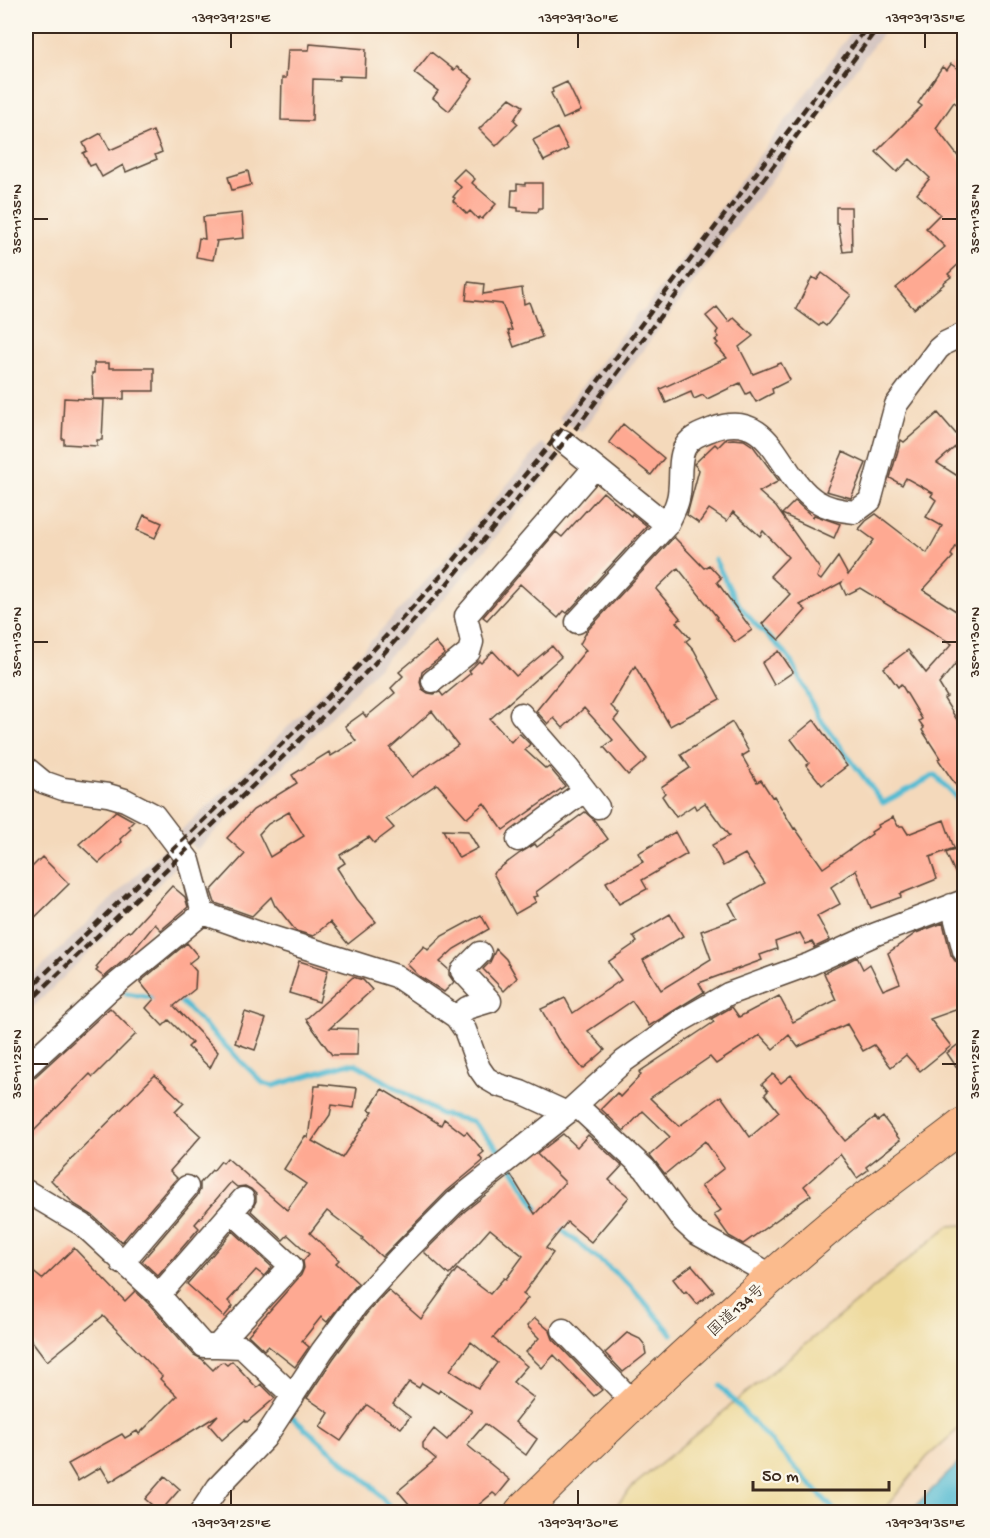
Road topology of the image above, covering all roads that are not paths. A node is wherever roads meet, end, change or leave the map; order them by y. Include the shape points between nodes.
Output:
1 (964, 334) edge
2 (563, 441) dead end
3 (595, 467) junction
4 (667, 525) junction
5 (577, 622) dead end
6 (433, 681) dead end
7 (521, 714) dead end
8 (26, 768) edge
9 (518, 840) dead end
10 (958, 903) edge
11 (203, 913) junction
12 (964, 951) edge
13 (480, 953) dead end
14 (456, 1017) junction
15 (26, 1067) edge
16 (571, 1109) junction
17 (964, 1124) edge
18 (187, 1187) dead end
19 (26, 1191) edge
20 (122, 1263) junction
21 (773, 1276) junction
22 (159, 1295) junction
23 (563, 1330) dead end
24 (217, 1346) junction
25 (293, 1396) junction
26 (634, 1403) junction
27 (201, 1512) edge
28 (521, 1512) edge

1 - 4 street via 938,349 896,405 870,501 855,512 816,501 796,481 767,440 747,427 728,424 693,437 683,450 678,499
2 - 3 street
3 - 4 street
3 - 6 street via 466,616 472,642 470,651
4 - 5 street
7 - 9 street via 592,798
8 - 11 street via 43,782 125,800 154,815 189,861
10 - 12 street
10 - 16 street via 728,994 624,1060
11 - 14 street via 396,976
11 - 15 street via 99,999
13 - 14 street via 462,971 490,1001 467,1008
14 - 16 street via 486,1078
16 - 21 street via 645,1169 696,1233
16 - 25 street via 456,1200 364,1296
17 - 21 highway, 国道134号
18 - 20 street
19 - 20 street via 84,1226
20 - 22 street
21 - 26 highway, 国道134号
22 - 24 street via 204,1346
22 - 24 street via 237,1205 291,1266
23 - 26 street
24 - 25 street via 242,1347
25 - 27 street via 265,1438 218,1487
26 - 28 highway, 国道134号

